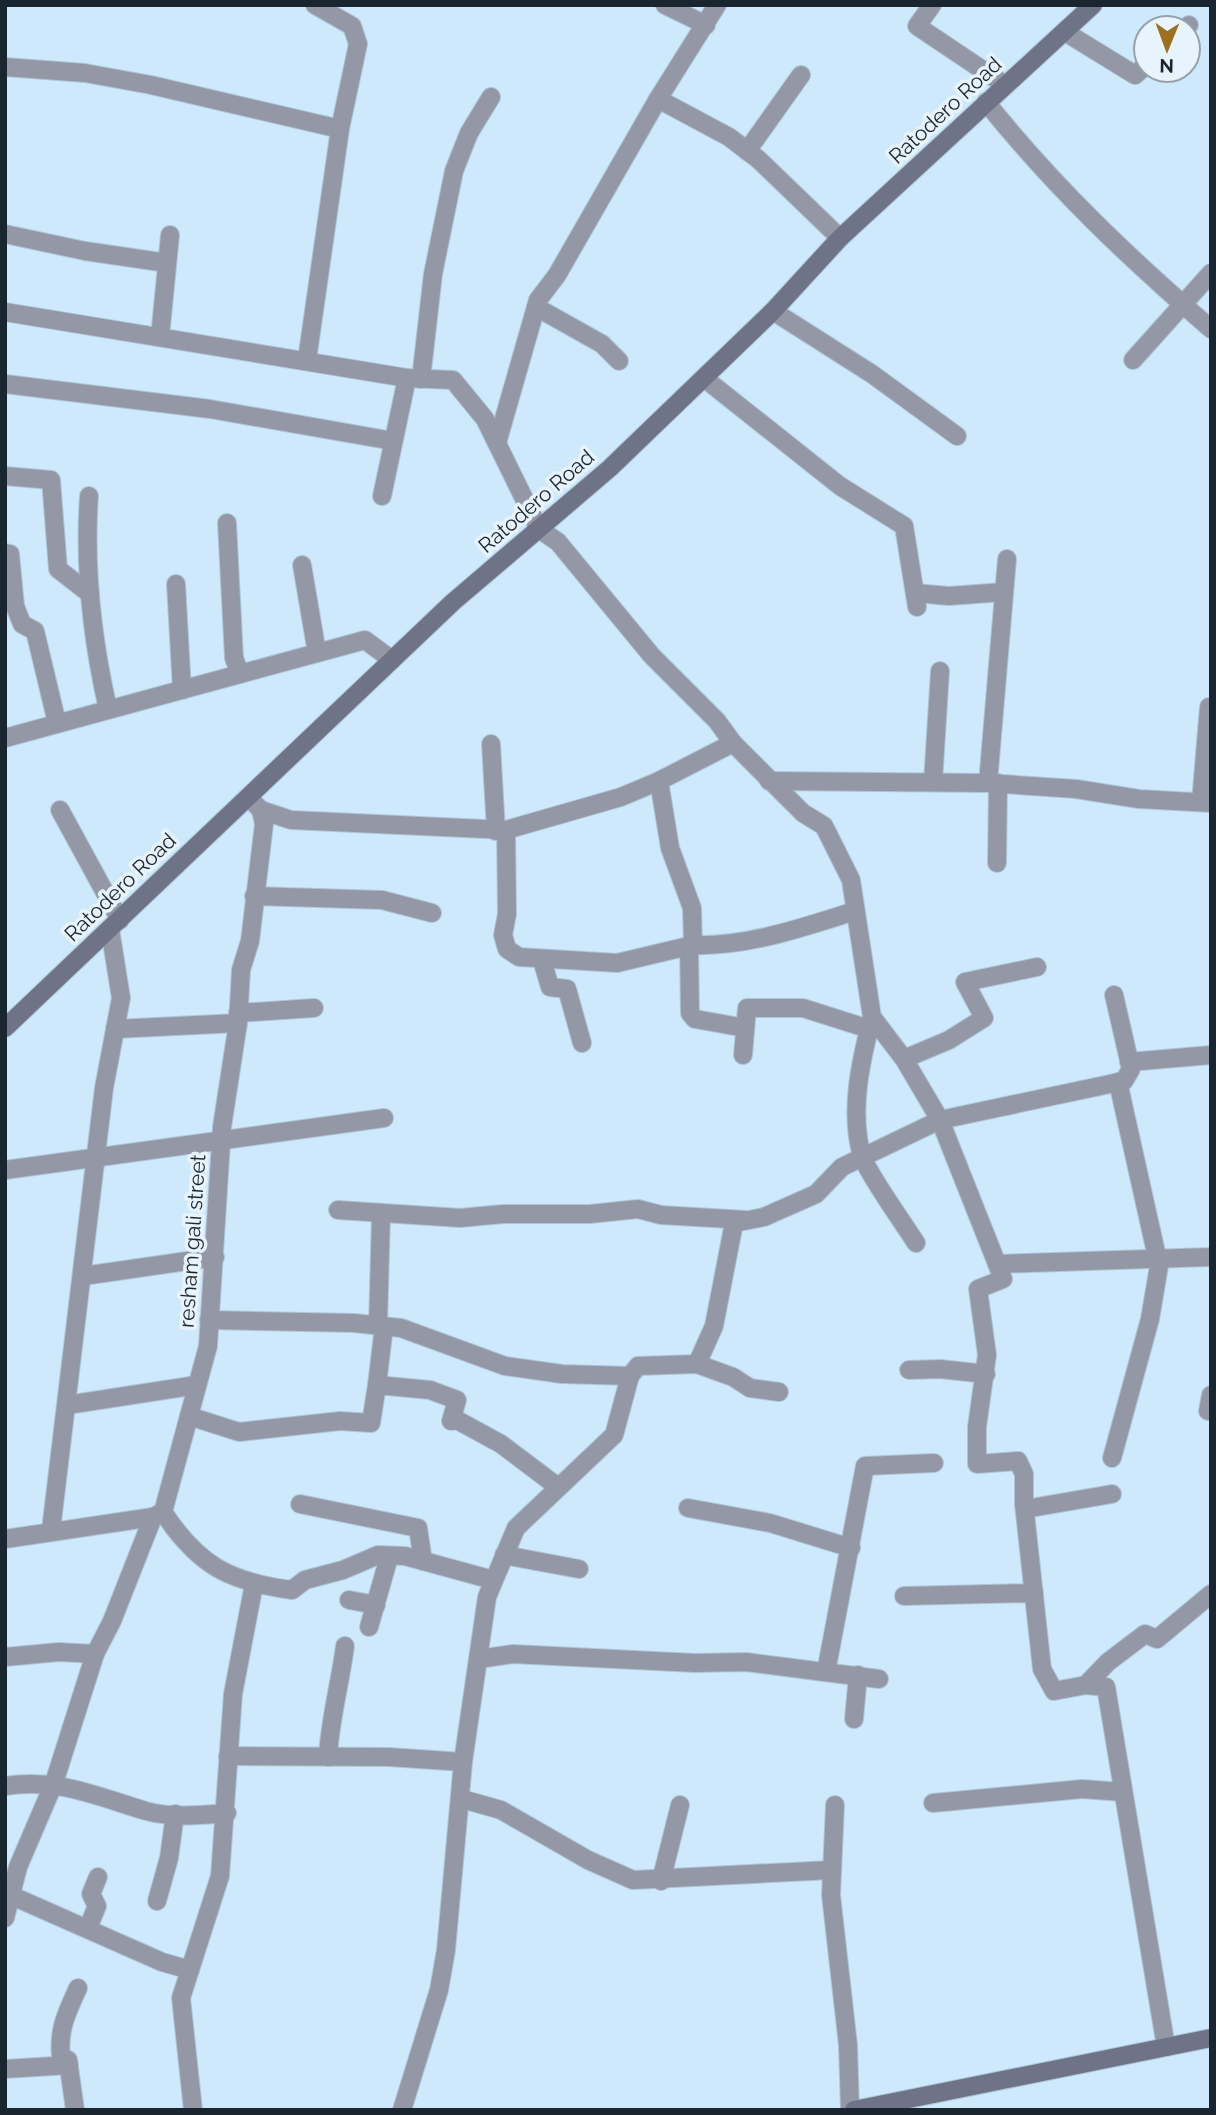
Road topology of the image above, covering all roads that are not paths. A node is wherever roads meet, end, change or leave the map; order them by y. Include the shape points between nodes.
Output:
1 (315, 5) edge
2 (665, 5) edge
3 (717, 5) edge
4 (932, 5) edge
5 (1093, 5) edge
6 (706, 26) junction
7 (1065, 32) junction
8 (5, 67) edge
9 (1132, 73) edge
10 (802, 75) dead end
11 (1005, 85) junction
12 (491, 97) dead end
13 (658, 99) junction
14 (986, 102) junction
15 (340, 129) junction
16 (747, 150) junction
17 (5, 234) edge
18 (170, 235) dead end
19 (840, 239) junction
20 (167, 263) junction
21 (1211, 273) edge
22 (1182, 303) junction
23 (536, 307) junction
24 (773, 311) junction
25 (5, 312) edge
26 (1211, 329) edge
27 (160, 337) junction
28 (307, 360) junction
29 (1133, 360) dead end
30 (619, 361) dead end
31 (414, 378) junction
32 (704, 378) junction
33 (5, 384) edge
34 (957, 436) dead end
35 (393, 441) junction
36 (497, 443) junction
37 (5, 477) edge
38 (89, 496) dead end
39 (382, 496) dead end
40 (227, 523) dead end
41 (539, 528) junction
42 (5, 553) edge
43 (1006, 559) dead end
44 (302, 565) dead end
45 (176, 584) dead end
46 (1004, 592) junction
47 (90, 594) junction
48 (317, 653) junction
49 (392, 660) junction
50 (940, 671) dead end
51 (240, 674) junction
52 (182, 690) junction
53 (1209, 707) edge
54 (108, 709) junction
55 (57, 723) junction
56 (5, 738) edge
57 (733, 743) junction
58 (491, 744) dead end
59 (659, 781) junction
60 (769, 781) junction
61 (933, 782) junction
62 (993, 783) junction
63 (247, 796) junction
64 (1206, 802) edge
65 (60, 810) dead end
66 (261, 810) junction
67 (501, 831) junction
68 (997, 863) dead end
69 (254, 896) junction
70 (855, 911) junction
71 (432, 913) dead end
72 (115, 925) junction
73 (691, 945) junction
74 (542, 960) junction
75 (1037, 967) dead end
76 (1114, 995) dead end
77 (314, 1008) dead end
78 (238, 1018) junction
79 (870, 1023) junction
80 (5, 1028) edge
81 (745, 1028) junction
82 (115, 1029) junction
83 (582, 1043) dead end
84 (743, 1055) dead end
85 (1211, 1055) edge
86 (904, 1059) junction
87 (1129, 1062) junction
88 (1118, 1082) junction
89 (384, 1118) dead end
90 (940, 1121) junction
91 (221, 1140) junction
92 (863, 1157) junction
93 (97, 1158) junction
94 (5, 1170) edge
95 (338, 1210) dead end
96 (381, 1215) junction
97 (747, 1220) junction
98 (916, 1243) dead end
99 (215, 1257) junction
100 (1157, 1257) junction
101 (1211, 1257) edge
102 (997, 1264) junction
103 (83, 1276) junction
104 (209, 1320) junction
105 (381, 1326) junction
106 (697, 1364) junction
107 (909, 1370) dead end
108 (986, 1374) junction
109 (630, 1376) junction
110 (197, 1385) junction
111 (377, 1385) junction
112 (779, 1392) dead end
113 (67, 1405) junction
114 (189, 1416) junction
115 (1111, 1458) dead end
116 (934, 1463) dead end
117 (558, 1487) junction
118 (1112, 1494) dead end
119 (300, 1504) dead end
120 (688, 1508) dead end
121 (1025, 1509) junction
122 (158, 1515) junction
123 (51, 1530) junction
124 (5, 1539) edge
125 (851, 1548) junction
126 (504, 1555) junction
127 (389, 1557) junction
128 (423, 1561) junction
129 (579, 1569) dead end
130 (493, 1580) junction
131 (254, 1584) junction
132 (1034, 1593) junction
133 (1211, 1594) edge
134 (904, 1596) dead end
135 (349, 1600) dead end
136 (376, 1605) junction
137 (369, 1627) dead end
138 (345, 1647) dead end
139 (95, 1654) junction
140 (5, 1657) edge
141 (479, 1659) junction
142 (826, 1672) junction
143 (858, 1675) junction
144 (878, 1679) dead end
145 (1086, 1685) junction
146 (854, 1719) dead end
147 (228, 1756) junction
148 (328, 1757) junction
149 (463, 1762) junction
150 (54, 1783) junction
151 (5, 1786) edge
152 (1123, 1792) junction
153 (462, 1799) junction
154 (933, 1803) dead end
155 (680, 1805) dead end
156 (835, 1805) dead end
157 (227, 1813) junction
158 (174, 1814) junction
159 (831, 1870) junction
160 (97, 1877) dead end
161 (661, 1881) junction
162 (157, 1901) dead end
163 (7, 1906) edge
164 (88, 1928) junction
165 (190, 1970) junction
166 (78, 1988) dead end
167 (1211, 2038) edge
168 (1166, 2047) junction
169 (69, 2065) junction
170 (5, 2069) edge
171 (75, 2110) edge
172 (193, 2110) edge
173 (402, 2110) edge
174 (852, 2110) edge

1 - 15 street via 352,26 357,34
2 - 6 street
3 - 6 street
4 - 11 street via 917,26
5 - 7 main road, Ratodero Road
6 - 13 street
7 - 9 street
7 - 11 main road, Ratodero Road
8 - 15 street via 85,73 151,85
10 - 16 street
11 - 14 main road, Ratodero Road
12 - 31 street via 469,133 454,171
13 - 16 street
13 - 23 street
14 - 19 main road, Ratodero Road
14 - 22 street via 1035,164 1086,217
15 - 28 street
16 - 19 street
17 - 20 street
18 - 20 street
19 - 24 main road, Ratodero Road
20 - 27 street
21 - 22 street
22 - 26 street
22 - 29 street
23 - 30 street via 602,344
23 - 36 street
24 - 32 main road, Ratodero Road
24 - 34 street via 872,374
25 - 27 street
27 - 28 street
28 - 31 street
31 - 35 street
31 - 36 street via 453,380 485,419
32 - 41 main road, Ratodero Road
32 - 46 street via 840,486 904,526 916,600
33 - 35 street via 210,409
35 - 39 street
36 - 41 street
37 - 47 street via 51,480 58,569
38 - 47 street
40 - 51 street via 234,658
41 - 49 main road, Ratodero Road
41 - 57 street via 558,542 652,656
42 - 55 street via 10,554 15,606 22,624 35,631
43 - 46 street
44 - 48 street
45 - 52 street
46 - 62 street
47 - 54 street via 96,657
48 - 49 street via 365,640
48 - 51 street
49 - 63 main road, Ratodero Road
50 - 61 street
51 - 52 street
52 - 54 street
53 - 64 street
54 - 55 street
55 - 56 street
57 - 59 street
57 - 60 street
58 - 67 street
59 - 67 street via 556,818
59 - 73 street via 670,848 692,908
60 - 61 street
60 - 70 street via 803,813 824,825 851,880
61 - 62 street
62 - 64 street
62 - 68 street
63 - 66 street
63 - 72 main road, Ratodero Road
65 - 72 street
66 - 67 street via 291,820
66 - 69 street, resham gali street via 264,824
67 - 74 street via 507,949 519,957
69 - 71 street via 382,900
69 - 78 street, resham gali street
70 - 73 street via 772,935
70 - 79 street
72 - 80 main road, Ratodero Road
72 - 82 street via 121,998
73 - 74 street via 617,964
73 - 81 street via 690,1013 695,1018
74 - 83 street via 550,987 567,989
75 - 86 street via 965,982 984,1018 949,1040
76 - 87 street
77 - 78 street
78 - 82 street
78 - 91 street, resham gali street
79 - 81 street via 803,1008 747,1007
79 - 86 street
79 - 92 street via 858,1087 857,1125
81 - 84 street
82 - 93 street
85 - 87 street
86 - 90 street
87 - 88 street via 1124,1081
88 - 90 street
88 - 100 street
89 - 91 street
90 - 92 street
90 - 102 street
91 - 93 street
91 - 99 street, resham gali street
92 - 97 street via 842,1167 816,1194
92 - 98 street
93 - 94 street
93 - 103 street
95 - 96 street
96 - 97 street via 460,1218 638,1209 672,1216
96 - 105 street
97 - 106 street via 734,1223 714,1326
99 - 103 street
99 - 104 street, resham gali street
100 - 101 street
100 - 102 street
100 - 115 street via 1150,1319
102 - 108 street via 1003,1279 978,1289
103 - 113 street
104 - 105 street
104 - 110 street, resham gali street via 208,1346
105 - 109 street via 412,1331 505,1366
105 - 111 street
106 - 109 street via 638,1366
106 - 112 street via 750,1388
107 - 108 street
108 - 121 street via 977,1427 977,1464 1017,1461 1024,1474
109 - 117 street via 614,1435
110 - 113 street
110 - 114 street, resham gali street
111 - 114 street via 371,1423 340,1421 239,1432
111 - 117 street via 430,1390 457,1400 451,1420 501,1444
113 - 123 street
114 - 122 street, resham gali street
116 - 125 street via 864,1465
117 - 126 street via 516,1528
118 - 121 street
119 - 128 street via 418,1528
120 - 125 street via 771,1522
121 - 132 street
122 - 123 street
122 - 131 street via 184,1544 234,1579
122 - 139 street, resham gali street
123 - 124 street
125 - 142 street
126 - 129 street
126 - 130 street
127 - 128 street
127 - 131 street via 377,1555 305,1580 292,1590
127 - 136 street
128 - 130 street
130 - 141 street via 480,1632
131 - 147 street via 233,1694
132 - 134 street
132 - 145 street via 1042,1670 1055,1690
133 - 145 street via 1157,1639 1145,1634
135 - 136 street
136 - 137 street
138 - 148 street via 330,1719
139 - 140 street
139 - 150 street, resham gali street
141 - 142 street via 513,1654 746,1662
141 - 149 street
142 - 143 street
143 - 144 street
143 - 146 street
145 - 152 street via 1106,1687
147 - 148 street
147 - 157 street
148 - 149 street
149 - 153 street
150 - 151 street
150 - 158 street via 148,1811
150 - 163 street, resham gali street
152 - 154 street via 1082,1789
152 - 168 street
153 - 161 street via 500,1810 633,1880
153 - 173 street via 439,1990
155 - 161 street
156 - 159 street
157 - 158 street
157 - 165 street via 220,1876
158 - 162 street via 169,1858
159 - 161 street
159 - 174 street
160 - 164 street via 91,1894 97,1906
163 - 164 street
164 - 165 street
165 - 172 street via 181,1998
166 - 169 street via 60,2028 61,2056
167 - 168 main road
168 - 174 main road
169 - 170 street
169 - 171 street

